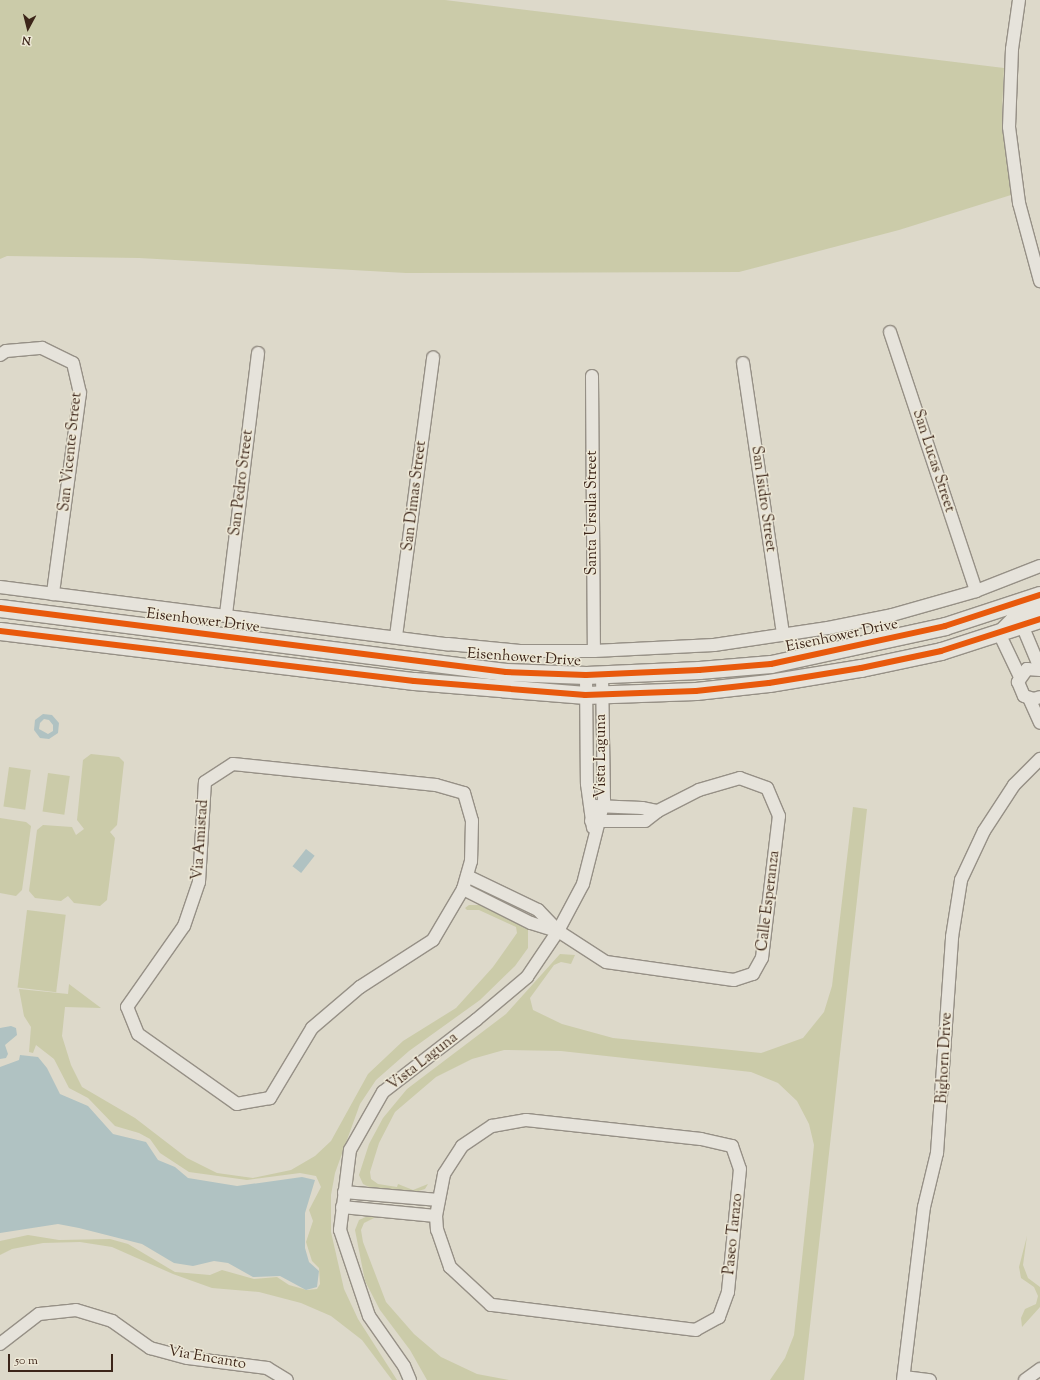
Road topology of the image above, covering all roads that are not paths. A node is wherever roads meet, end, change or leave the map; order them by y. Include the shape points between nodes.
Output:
1 (1019, 0) edge
2 (1040, 281) edge
3 (890, 332) dead end
4 (258, 353) dead end
5 (0, 355) edge
6 (433, 357) dead end
7 (743, 362) dead end
8 (592, 376) dead end
9 (1040, 566) edge
10 (0, 587) edge
11 (976, 591) junction
12 (54, 594) junction
13 (1040, 595) edge
14 (0, 608) edge
15 (1040, 608) edge
16 (226, 614) junction
17 (1040, 618) edge
18 (1022, 626) junction
19 (0, 631) edge
20 (999, 633) junction
21 (396, 636) junction
22 (783, 636) junction
23 (594, 651) junction
24 (1040, 669) edge
25 (594, 675) junction
26 (1020, 677) junction
27 (602, 694) junction
28 (585, 695) junction
29 (1034, 698) edge
30 (1040, 723) edge
31 (1040, 759) edge
32 (587, 762) junction
33 (603, 762) junction
34 (589, 806) junction
35 (602, 806) junction
36 (658, 811) junction
37 (595, 822) junction
38 (467, 876) junction
39 (463, 889) junction
40 (558, 931) junction
41 (344, 1192) junction
42 (439, 1200) junction
43 (342, 1207) junction
44 (436, 1216) junction
45 (0, 1344) edge
46 (1040, 1369) edge
47 (904, 1378) edge
48 (287, 1380) edge
49 (410, 1380) edge
50 (930, 1380) edge
51 (1025, 1380) edge

1 - 2 street via 1012,49 1010,127 1018,203
3 - 11 street, San Lucas Street
4 - 16 street, San Pedro Street
5 - 12 street, San Vicente Street via 6,351 42,348 73,363 80,393
6 - 21 street, San Dimas Street
7 - 22 street, San Isidro Street
8 - 23 street, Santa Ursula Street
9 - 11 street, Eisenhower Drive
10 - 12 street, Eisenhower Drive
11 - 22 street, Eisenhower Drive via 892,616
12 - 16 street, Eisenhower Drive
13 - 25 main road, Eisenhower Drive via 945,626 771,664
14 - 25 main road, Eisenhower Drive via 506,672
15 - 20 street via 1013,619
16 - 21 street, Eisenhower Drive
17 - 18 main road
18 - 20 main road
18 - 24 street
19 - 28 main road via 414,681
20 - 26 street
20 - 27 main road via 934,653 769,683 696,691
21 - 23 street, Eisenhower Drive via 520,651
22 - 23 street, Eisenhower Drive via 714,645
24 - 26 street via 1027,669
25 - 27 street, Vista Laguna
25 - 28 street, Vista Laguna
26 - 29 street via 1018,687
27 - 28 main road
27 - 33 street, Vista Laguna
28 - 32 street, Vista Laguna
29 - 30 street
31 - 47 street, Bighorn Drive via 1014,785 984,831 961,880 952,937 937,1153 924,1207
32 - 33 street
32 - 34 street, Vista Laguna
33 - 35 street, Vista Laguna
34 - 35 street
34 - 37 street, Vista Laguna
35 - 36 street
35 - 37 street, Vista Laguna
36 - 37 street, Calle Esperanza via 645,822
36 - 40 street, Calle Esperanza via 699,790 740,778 767,788 779,816 762,958 753,974 734,980 606,962
37 - 40 street, Vista Laguna via 583,884
38 - 39 street, Via Amistad
38 - 39 street, Via Amistad via 471,861 472,821 464,793 436,785 233,764 205,782 199,882 184,926 127,1007 138,1034 237,1104 270,1098 312,1028 360,987 432,940
38 - 40 street, Calle Esperanza via 538,910
39 - 40 street, Calle Esperanza via 531,923
40 - 41 street, Vista Laguna via 527,977 383,1092 350,1150
41 - 42 street
41 - 43 street, Vista Laguna
42 - 44 street, Paseo Tarazo
42 - 44 street, Paseo Tarazo via 444,1174 462,1146 492,1126 526,1120 701,1139 732,1146 740,1169 728,1292 719,1317 696,1330 491,1305 450,1267 437,1230
43 - 44 street
43 - 49 street, Vista Laguna via 340,1230 369,1316 404,1366
45 - 48 street, Via Encanto via 39,1314 76,1310 112,1321 150,1348 188,1358 267,1368
46 - 51 street
47 - 50 street

